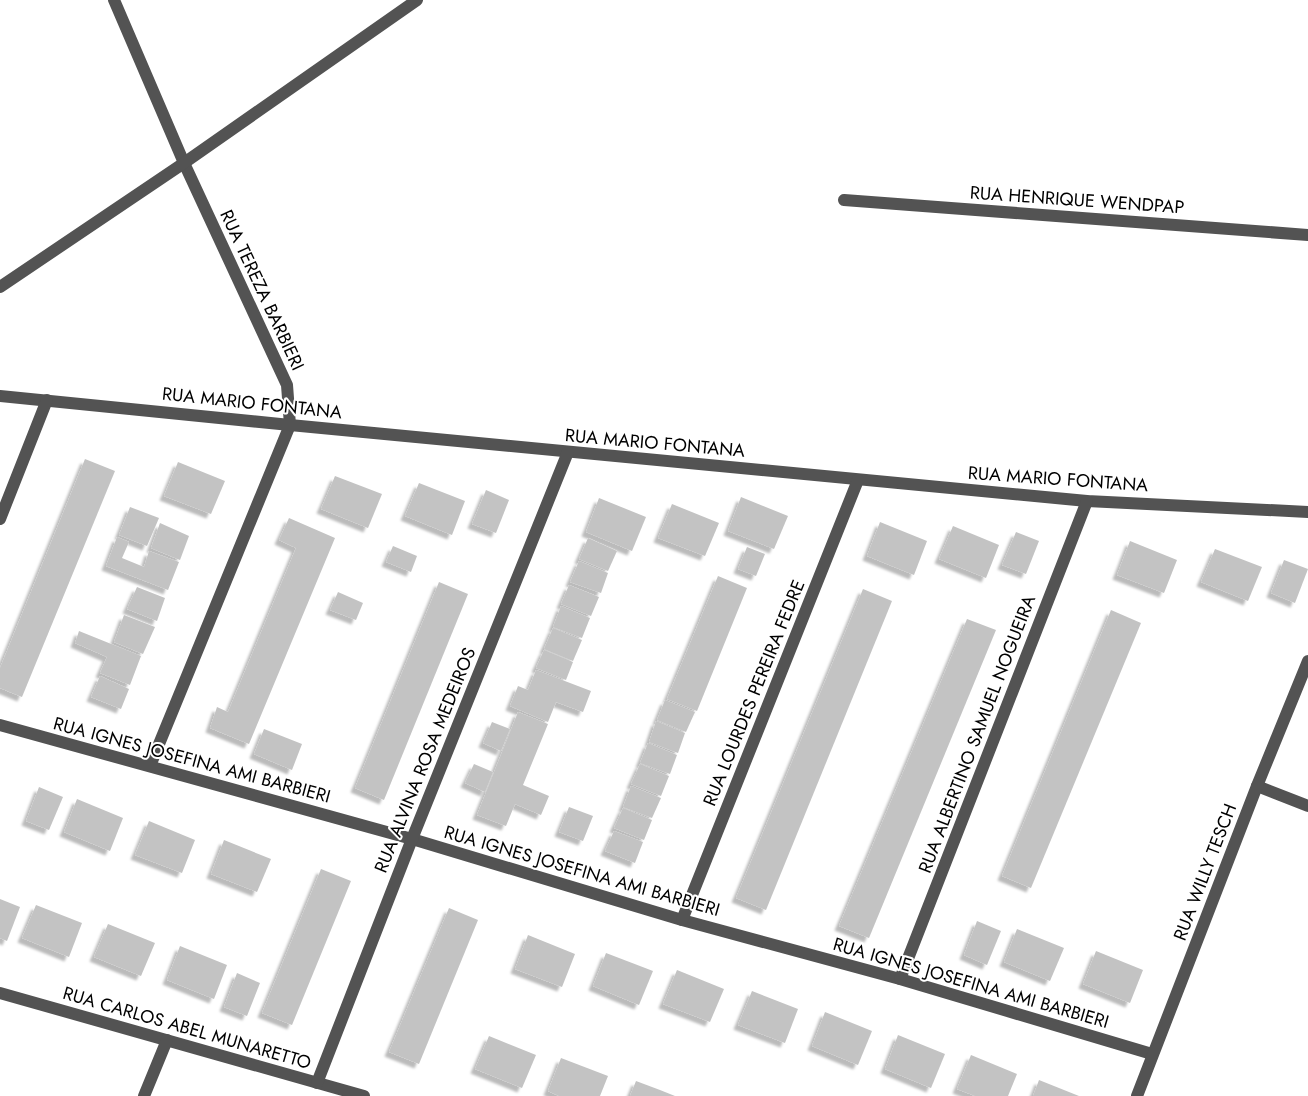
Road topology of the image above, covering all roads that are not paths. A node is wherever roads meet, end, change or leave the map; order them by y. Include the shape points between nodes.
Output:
1 (114, 0) edge
2 (417, 0) edge
3 (184, 163) junction
4 (844, 200) dead end
5 (1308, 235) edge
6 (0, 287) edge
7 (0, 396) edge
8 (47, 400) junction
9 (290, 425) junction
10 (568, 452) junction
11 (858, 480) junction
12 (1087, 501) junction
13 (1308, 512) edge
14 (0, 519) edge
15 (1308, 661) edge
16 (0, 725) edge
17 (150, 766) junction
18 (1258, 786) junction
19 (1308, 806) edge
20 (412, 839) junction
21 (682, 920) junction
22 (900, 979) junction
23 (0, 993) edge
24 (167, 1040) junction
25 (1152, 1054) junction
26 (317, 1083) junction
27 (144, 1096) edge
28 (364, 1096) edge
29 (1137, 1096) edge

1 - 3 street, RUA TEREZA BARBIERI
2 - 3 street
3 - 6 street
3 - 9 street, RUA TEREZA BARBIERI via 287,385
4 - 5 street, RUA HENRIQUE WENDPAP
7 - 8 street, RUA MARIO FONTANA
8 - 9 street, RUA MARIO FONTANA
8 - 14 street
9 - 10 street, RUA MARIO FONTANA
9 - 17 street, RUA TEREZA BARBIERI
10 - 11 street, RUA MARIO FONTANA
10 - 20 street, RUA ALVINA ROSA MEDEIROS
11 - 12 street, RUA MARIO FONTANA
11 - 21 street, RUA LOURDES PEREIRA FEDRE
12 - 13 street, RUA MARIO FONTANA
12 - 22 street, RUA ALBERTINO SAMUEL NOGUEIRA
15 - 18 street, RUA WILLY TESCH
16 - 17 street, RUA IGNES JOSEFINA AMI BARBIERI
17 - 20 street, RUA IGNES JOSEFINA AMI BARBIERI
18 - 19 street
18 - 25 street, RUA WILLY TESCH
20 - 21 street, RUA IGNES JOSEFINA AMI BARBIERI
20 - 26 street, RUA ALVINA ROSA MEDEIROS
21 - 22 street, RUA IGNES JOSEFINA AMI BARBIERI
22 - 25 street, RUA IGNES JOSEFINA AMI BARBIERI
23 - 24 street, RUA CARLOS ABEL MUNARETTO
24 - 26 street, RUA CARLOS ABEL MUNARETTO
24 - 27 street
25 - 29 street, RUA WILLY TESCH
26 - 28 street, RUA CARLOS ABEL MUNARETTO

